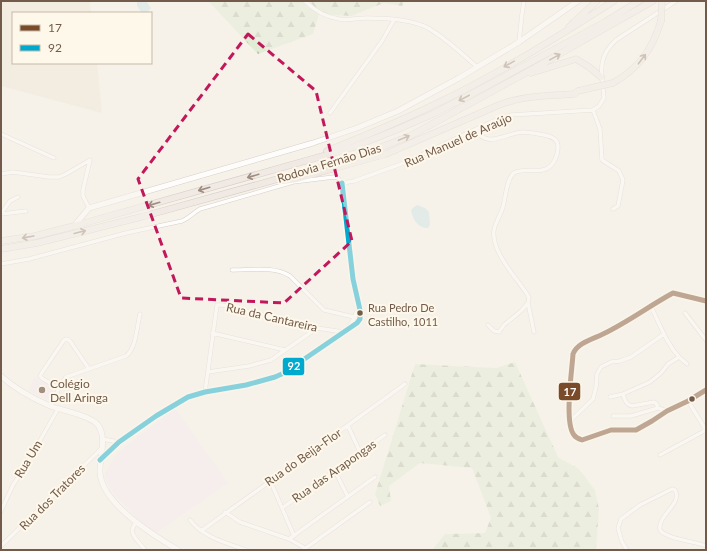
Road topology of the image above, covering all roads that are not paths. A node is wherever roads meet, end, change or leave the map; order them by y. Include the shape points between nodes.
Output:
1 (305, 1) edge
2 (524, 1) edge
3 (578, 1) edge
4 (597, 1) edge
5 (614, 1) edge
6 (639, 1) edge
7 (653, 1) edge
8 (662, 1) edge
9 (676, 1) edge
10 (394, 20) junction
11 (566, 31) junction
12 (520, 42) junction
13 (477, 67) junction
14 (601, 77) junction
15 (516, 78) junction
16 (593, 110) junction
17 (330, 113) dead end
18 (476, 130) junction
19 (1, 134) edge
20 (388, 145) junction
21 (54, 158) dead end
22 (301, 162) junction
23 (352, 164) junction
24 (1, 174) edge
25 (342, 183) junction
26 (260, 184) junction
27 (18, 197) dead end
28 (89, 208) junction
29 (614, 209) dead end
30 (26, 211) dead end
31 (1, 214) edge
32 (74, 226) junction
33 (1, 241) edge
34 (1, 249) edge
35 (1, 264) edge
36 (232, 270) dead end
37 (706, 300) edge
38 (528, 303) junction
39 (359, 306) junction
40 (651, 307) junction
41 (686, 313) dead end
42 (140, 314) dead end
43 (354, 317) junction
44 (488, 325) dead end
45 (317, 328) junction
46 (344, 331) junction
47 (534, 332) dead end
48 (212, 333) junction
49 (664, 334) junction
50 (706, 340) edge
51 (285, 350) junction
52 (679, 357) junction
53 (687, 364) dead end
54 (89, 369) junction
55 (208, 372) junction
56 (1, 376) edge
57 (405, 384) dead end
58 (59, 388) junction
59 (706, 391) edge
60 (205, 392) junction
61 (623, 394) junction
62 (610, 397) dead end
63 (688, 401) junction
64 (51, 406) junction
65 (658, 408) junction
66 (58, 409) junction
67 (667, 411) junction
68 (614, 416) dead end
69 (569, 422) junction
70 (348, 426) junction
71 (706, 430) edge
72 (385, 435) dead end
73 (102, 440) junction
74 (119, 442) junction
75 (102, 448) junction
76 (360, 452) junction
77 (660, 455) dead end
78 (100, 460) junction
79 (335, 471) junction
80 (376, 477) dead end
81 (270, 480) junction
82 (348, 497) junction
83 (370, 502) dead end
84 (282, 508) junction
85 (1, 511) edge
86 (225, 512) junction
87 (190, 520) dead end
88 (136, 523) junction
89 (201, 531) junction
90 (294, 536) junction
91 (289, 539) junction
92 (1, 546) edge
93 (706, 546) edge
94 (304, 549) edge
95 (145, 550) edge
96 (178, 550) edge
97 (246, 550) edge
98 (626, 550) edge

1 - 10 street via 323,14 339,19
2 - 12 street
3 - 12 street
4 - 11 highway
5 - 11 highway
6 -> 22 highway, Rodovia Fernão Dias via 605,22 433,114 351,148
15 -> 7 highway, Rodovia Fernão Dias
23 -> 8 highway, bridge via 386,154 514,99 574,94 613,83 625,76 643,58 656,36 661,21
9 - 14 street via 609,46 603,59
10 - 13 street via 426,27
10 - 17 street via 382,41
11 -> 22 highway via 444,100
12 - 13 street
13 - 28 street via 398,111 357,128
14 - 15 highway via 576,59
14 - 16 street via 604,98
20 -> 15 highway, Rodovia Fernão Dias via 410,136
16 - 18 street, Rua Manuel de Araújo via 511,115
16 - 29 street via 600,129 602,160 619,171 623,180 618,206
18 - 25 street, Rua Manuel de Araújo via 382,172
18 - 38 street via 485,139 530,132 550,136 557,142 556,157 551,166 516,172 511,176 504,206 494,231 500,255 527,294
19 - 21 street
20 - 23 highway
20 - 26 highway, Rodovia Fernão Dias via 353,158
22 -> 32 highway, Rodovia Fernão Dias
23 - 26 highway via 296,179
24 - 28 street via 13,172 59,176 90,160 83,190
25 - 35 street via 334,177 293,182 200,209 182,221
25 - 39 street via 353,279
34 -> 26 highway, Rodovia Fernão Dias via 51,240
27 - 31 street via 7,204
28 - 32 street
30 - 31 street
32 -> 33 highway, Rodovia Fernão Dias via 36,236
36 - 43 street via 284,272 324,310
37 - 40 street via 673,293
38 - 44 street via 499,332
38 - 47 street
39 - 43 street
39 - 46 street via 357,324
40 - 49 street
40 - 69 street via 584,342 574,350
41 - 50 street
42 - 54 street via 129,354
43 - 46 street
45 - 46 street, Rua da Cantareira
45 - 48 street, Rua da Cantareira via 219,305 216,307
45 - 51 street
46 - 60 street via 291,369 275,377
48 - 51 street
48 - 55 street, Rua da Cantareira
49 - 52 street
49 - 69 street via 631,357 601,367 597,374 593,399
51 - 55 street via 265,362
52 - 53 street
52 - 61 street via 650,382
54 - 58 street via 66,377
54 - 58 street via 70,341 64,340 40,376
55 - 60 street, Rua da Cantareira
56 - 64 street via 24,393
57 - 70 street, Rua do Beija-Flor
58 - 64 street
59 - 63 street
60 - 74 street via 180,401
61 - 62 street
61 - 65 street via 628,405 654,402
63 - 67 street
63 - 71 street
64 - 66 street
65 - 67 street
65 - 68 street via 631,416
66 - 73 street via 95,422
66 - 85 street, Rua Um via 13,485
67 - 69 street via 636,430 611,430 584,440 575,436
70 - 76 street
70 - 81 street, Rua do Beija-Flor
71 - 77 street
72 - 76 street, Rua das Arapongas
73 - 74 street
73 - 75 street
74 - 78 street
75 - 78 street
75 - 92 street, Rua dos Tratores
76 - 79 street, Rua das Arapongas
78 - 88 street via 100,476 104,487
79 - 82 street
79 - 84 street, Rua das Arapongas
80 - 82 street
81 - 84 street
81 - 86 street, Rua do Beija-Flor
82 - 90 street
83 - 94 street
84 - 90 street
86 - 89 street, Rua do Beija-Flor
86 - 91 street via 240,522
87 - 89 street
88 - 95 street via 132,533
88 - 96 street
89 - 97 street
90 - 91 street
91 - 94 street
93 - 98 street via 665,535 660,530 660,522 676,499 677,493 672,489 640,505 620,519 618,528

